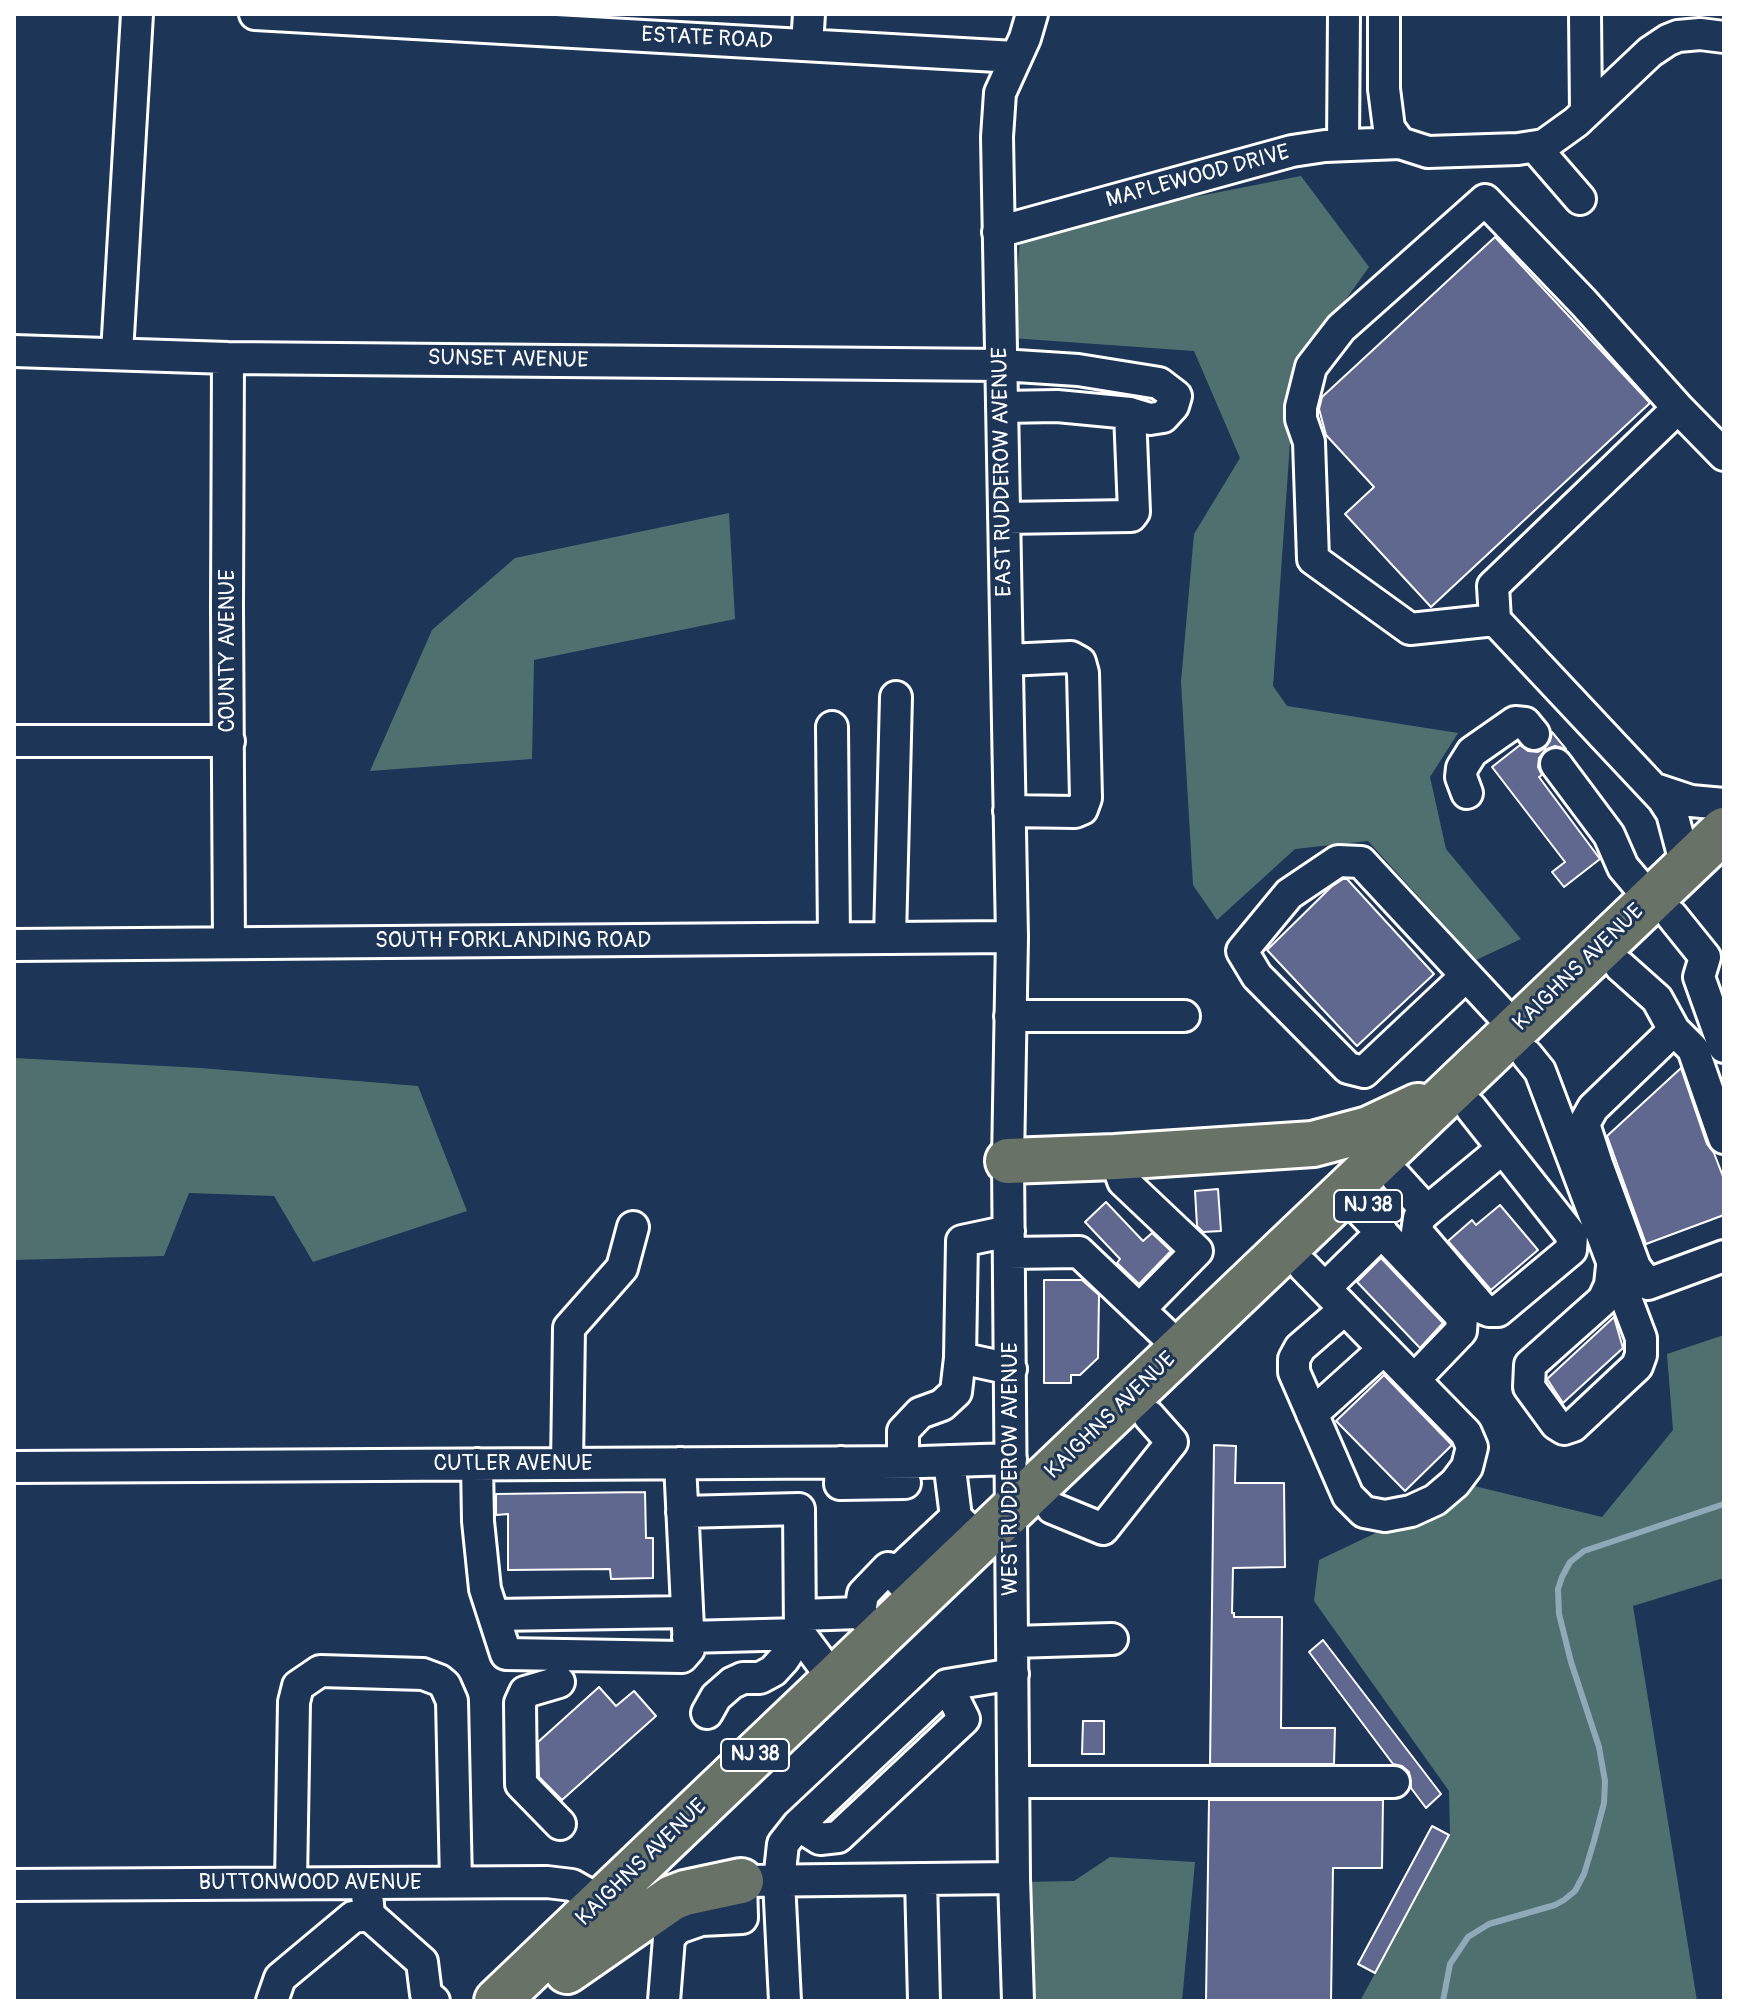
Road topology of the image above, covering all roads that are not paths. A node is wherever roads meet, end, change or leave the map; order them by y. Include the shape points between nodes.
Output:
1 (137, 14) edge
2 (255, 14) edge
3 (809, 14) edge
4 (1032, 14) edge
5 (1344, 14) edge
6 (1384, 14) edge
7 (1585, 14) edge
8 (362, 17) edge
9 (586, 23) edge
10 (1716, 28) edge
11 (807, 45) junction
12 (1015, 57) junction
13 (1586, 112) junction
14 (1400, 143) junction
15 (1343, 145) junction
16 (1535, 147) junction
17 (1580, 199) dead end
18 (998, 232) junction
19 (14, 351) edge
20 (117, 353) junction
21 (228, 358) junction
22 (1001, 365) junction
23 (1012, 407) junction
24 (1678, 408) junction
25 (1130, 413) junction
26 (1724, 455) edge
27 (1013, 518) junction
28 (1495, 620) junction
29 (1007, 660) junction
30 (896, 697) dead end
31 (832, 727) dead end
32 (1534, 734) dead end
33 (14, 741) edge
34 (229, 741) junction
35 (1556, 764) dead end
36 (1655, 789) junction
37 (1467, 793) dead end
38 (1724, 804) edge
39 (1009, 811) junction
40 (1724, 830) edge
41 (1705, 866) edge
42 (1662, 908) junction
43 (1012, 937) junction
44 (834, 938) junction
45 (890, 938) junction
46 (229, 943) junction
47 (14, 945) edge
48 (1724, 954) edge
49 (1620, 966) junction
50 (1466, 976) junction
51 (1699, 977) junction
52 (1010, 1016) junction
53 (1184, 1016) dead end
54 (1674, 1030) junction
55 (1521, 1042) junction
56 (1724, 1047) edge
57 (1463, 1097) junction
58 (1724, 1138) edge
59 (1502, 1149) junction
60 (1115, 1157) junction
61 (1008, 1161) junction
62 (1397, 1178) junction
63 (1427, 1211) junction
64 (1372, 1222) junction
65 (633, 1227) dead end
66 (1009, 1242) junction
67 (1724, 1256) edge
68 (1612, 1266) junction
69 (1325, 1288) junction
70 (1140, 1309) junction
71 (1181, 1349) junction
72 (1384, 1349) junction
73 (960, 1358) junction
74 (1011, 1369) junction
75 (1414, 1380) junction
76 (1312, 1414) junction
77 (1011, 1459) junction
78 (841, 1462) junction
79 (903, 1462) junction
80 (680, 1463) junction
81 (477, 1464) junction
82 (567, 1464) junction
83 (14, 1467) edge
84 (950, 1472) junction
85 (682, 1512) junction
86 (1002, 1525) junction
87 (494, 1615) junction
88 (870, 1624) junction
89 (688, 1625) junction
90 (800, 1625) junction
91 (1112, 1639) dead end
92 (1013, 1642) junction
93 (1013, 1674) junction
94 (834, 1680) junction
95 (559, 1682) dead end
96 (707, 1713) dead end
97 (1014, 1782) junction
98 (1394, 1782) dead end
99 (560, 1824) dead end
100 (1014, 1878) junction
101 (921, 1879) junction
102 (760, 1881) junction
103 (456, 1882) junction
104 (291, 1883) junction
105 (366, 1883) junction
106 (14, 1885) edge
107 (602, 1902) junction
108 (369, 1915) junction
109 (567, 1971) junction
110 (426, 1999) edge
111 (272, 2001) edge
112 (497, 2001) edge
113 (535, 2001) edge
114 (664, 2001) edge
115 (785, 2001) edge
116 (924, 2001) edge
117 (1018, 2001) edge

1 - 20 street
2 - 8 street, ESTATE ROAD
3 - 11 street
4 - 12 street, EAST RUDDEROW AVENUE
5 - 15 street
6 - 14 street via 1386,115
7 - 13 street
8 - 9 street, ESTATE ROAD
9 - 11 street, ESTATE ROAD
10 - 13 street, MAPLEWOOD DRIVE via 1659,45
11 - 12 street, ESTATE ROAD
12 - 18 street, EAST RUDDEROW AVENUE via 1000,93
13 - 16 street, MAPLEWOOD DRIVE via 1556,138
14 - 15 street, MAPLEWOOD DRIVE
14 - 16 street, MAPLEWOOD DRIVE via 1428,152
15 - 18 street, MAPLEWOOD DRIVE via 1281,154
16 - 17 street
18 - 22 street, EAST RUDDEROW AVENUE
19 - 20 street, SUNSET AVENUE
20 - 21 street, SUNSET AVENUE
21 - 22 street, SUNSET AVENUE
21 - 34 street, COUNTY AVENUE
22 - 23 street, EAST RUDDEROW AVENUE
22 - 25 street, SUNSET AVENUE via 1159,383 1176,396 1163,417
23 - 25 street
23 - 27 street, EAST RUDDEROW AVENUE
24 - 26 street
24 - 28 street via 1493,586
24 - 28 street via 1485,200 1341,328 1311,367 1301,419 1309,442 1313,559 1410,629
25 - 27 street via 1131,516
27 - 29 street, EAST RUDDEROW AVENUE
28 - 36 street
29 - 39 street, EAST RUDDEROW AVENUE
29 - 39 street via 1071,657 1080,662 1086,798 1075,812
30 - 45 street
31 - 44 street
32 - 37 street via 1529,726 1515,722 1472,752 1462,768
33 - 34 street
34 - 46 street, COUNTY AVENUE
35 - 42 street via 1609,835 1623,867
36 - 38 street via 1691,801
36 - 41 street
39 - 43 street, EAST RUDDEROW AVENUE
40 - 41 highway, KAIGHNS AVENUE / NJ 38
41 - 42 highway, KAIGHNS AVENUE / NJ 38
42 - 49 highway, KAIGHNS AVENUE / NJ 38
42 - 51 street via 1705,957
42 - 55 highway, KAIGHNS AVENUE / NJ 38
43 - 45 street, SOUTH FORKLANDING ROAD
43 - 52 street, WEST RUDDEROW AVENUE
44 - 45 street, SOUTH FORKLANDING ROAD
44 - 46 street, SOUTH FORKLANDING ROAD
46 - 47 street, SOUTH FORKLANDING ROAD
48 - 51 street
49 - 54 street via 1657,999
49 - 55 highway, KAIGHNS AVENUE / NJ 38
50 - 50 street via 1361,862 1338,861 1289,894 1242,951 1257,976 1348,1068 1364,1072
50 - 55 street
51 - 56 street
52 - 53 street
52 - 61 street, WEST RUDDEROW AVENUE
54 - 58 street via 1693,1049
54 - 67 street via 1593,1108 1584,1124 1635,1267 1648,1284
55 - 57 highway, KAIGHNS AVENUE / NJ 38
55 - 68 street via 1540,1071
57 - 59 street
57 - 60 highway via 1332,1141
57 - 62 highway, KAIGHNS AVENUE / NJ 38
57 - 71 highway, KAIGHNS AVENUE / NJ 38
59 - 63 street
59 - 63 street via 1574,1243 1498,1311 1482,1308 1417,1232 1419,1218
60 - 61 highway
60 - 70 street via 1123,1181 1197,1251
61 - 66 street, WEST RUDDEROW AVENUE
62 - 63 street
62 - 64 highway, KAIGHNS AVENUE / NJ 38
64 - 69 highway, KAIGHNS AVENUE / NJ 38
64 - 75 street via 1462,1317 1461,1331
65 - 82 street via 622,1268 569,1328
66 - 70 street via 1079,1252
66 - 73 street via 962,1241
66 - 74 street, WEST RUDDEROW AVENUE
68 - 68 street via 1603,1300 1530,1365 1529,1387 1564,1429 1637,1366 1641,1355 1641,1338
69 - 72 street
69 - 76 street via 1294,1359 1294,1372
69 - 86 highway, KAIGHNS AVENUE / NJ 38
70 - 71 street
71 - 86 highway, KAIGHNS AVENUE / NJ 38
72 - 75 street
72 - 76 street
73 - 74 street
73 - 79 street via 956,1392 942,1405 920,1413 903,1431
74 - 77 street, WEST RUDDEROW AVENUE
75 - 76 street via 1466,1433 1472,1447 1467,1467 1455,1483 1411,1511 1385,1516 1364,1512 1348,1496
77 - 84 street, CUTLER AVENUE
77 - 86 street, WEST RUDDEROW AVENUE
78 - 79 street, CUTLER AVENUE
78 - 80 street, CUTLER AVENUE
78 - 84 street via 840,1484
79 - 84 street, CUTLER AVENUE
80 - 82 street, CUTLER AVENUE
80 - 85 street
81 - 82 street, CUTLER AVENUE
81 - 83 street, CUTLER AVENUE
81 - 87 street via 485,1589
84 - 86 street
85 - 89 street
85 - 90 street via 799,1509
86 - 88 highway, KAIGHNS AVENUE / NJ 38 via 906,1588
86 - 92 street, WEST RUDDEROW AVENUE
86 - 109 highway, KAIGHNS AVENUE / NJ 38
87 - 89 street
87 - 89 street via 506,1654 682,1657 689,1649
88 - 90 street
88 - 94 highway, KAIGHNS AVENUE / NJ 38
89 - 90 street
90 - 94 street
90 - 96 street via 773,1671 732,1683
91 - 92 street
92 - 93 street, WEST RUDDEROW AVENUE
93 - 97 street, WEST RUDDEROW AVENUE
93 - 102 street via 947,1685 798,1825
94 - 107 highway, KAIGHNS AVENUE / NJ 38
95 - 99 street via 525,1692 520,1703 521,1784
97 - 98 street
97 - 100 street, WEST RUDDEROW AVENUE
100 - 101 street
100 - 117 street, WEST RUDDEROW AVENUE
101 - 102 street
101 - 116 street
102 - 109 highway via 672,1898
102 - 114 street via 742,1918 701,1920 678,1928 669,1938
102 - 115 street
103 - 104 street via 452,1701 445,1685 423,1674 320,1671 298,1686 294,1702
103 - 105 street, BUTTONWOOD AVENUE
103 - 107 street, BUTTONWOOD AVENUE via 560,1883
104 - 105 street, BUTTONWOOD AVENUE
104 - 106 street, BUTTONWOOD AVENUE
105 - 108 street
107 - 112 highway, KAIGHNS AVENUE / NJ 38
108 - 110 street via 422,1962
108 - 111 street via 353,1917 280,1978
109 - 113 highway, KAIGHNS AVENUE / NJ 38

